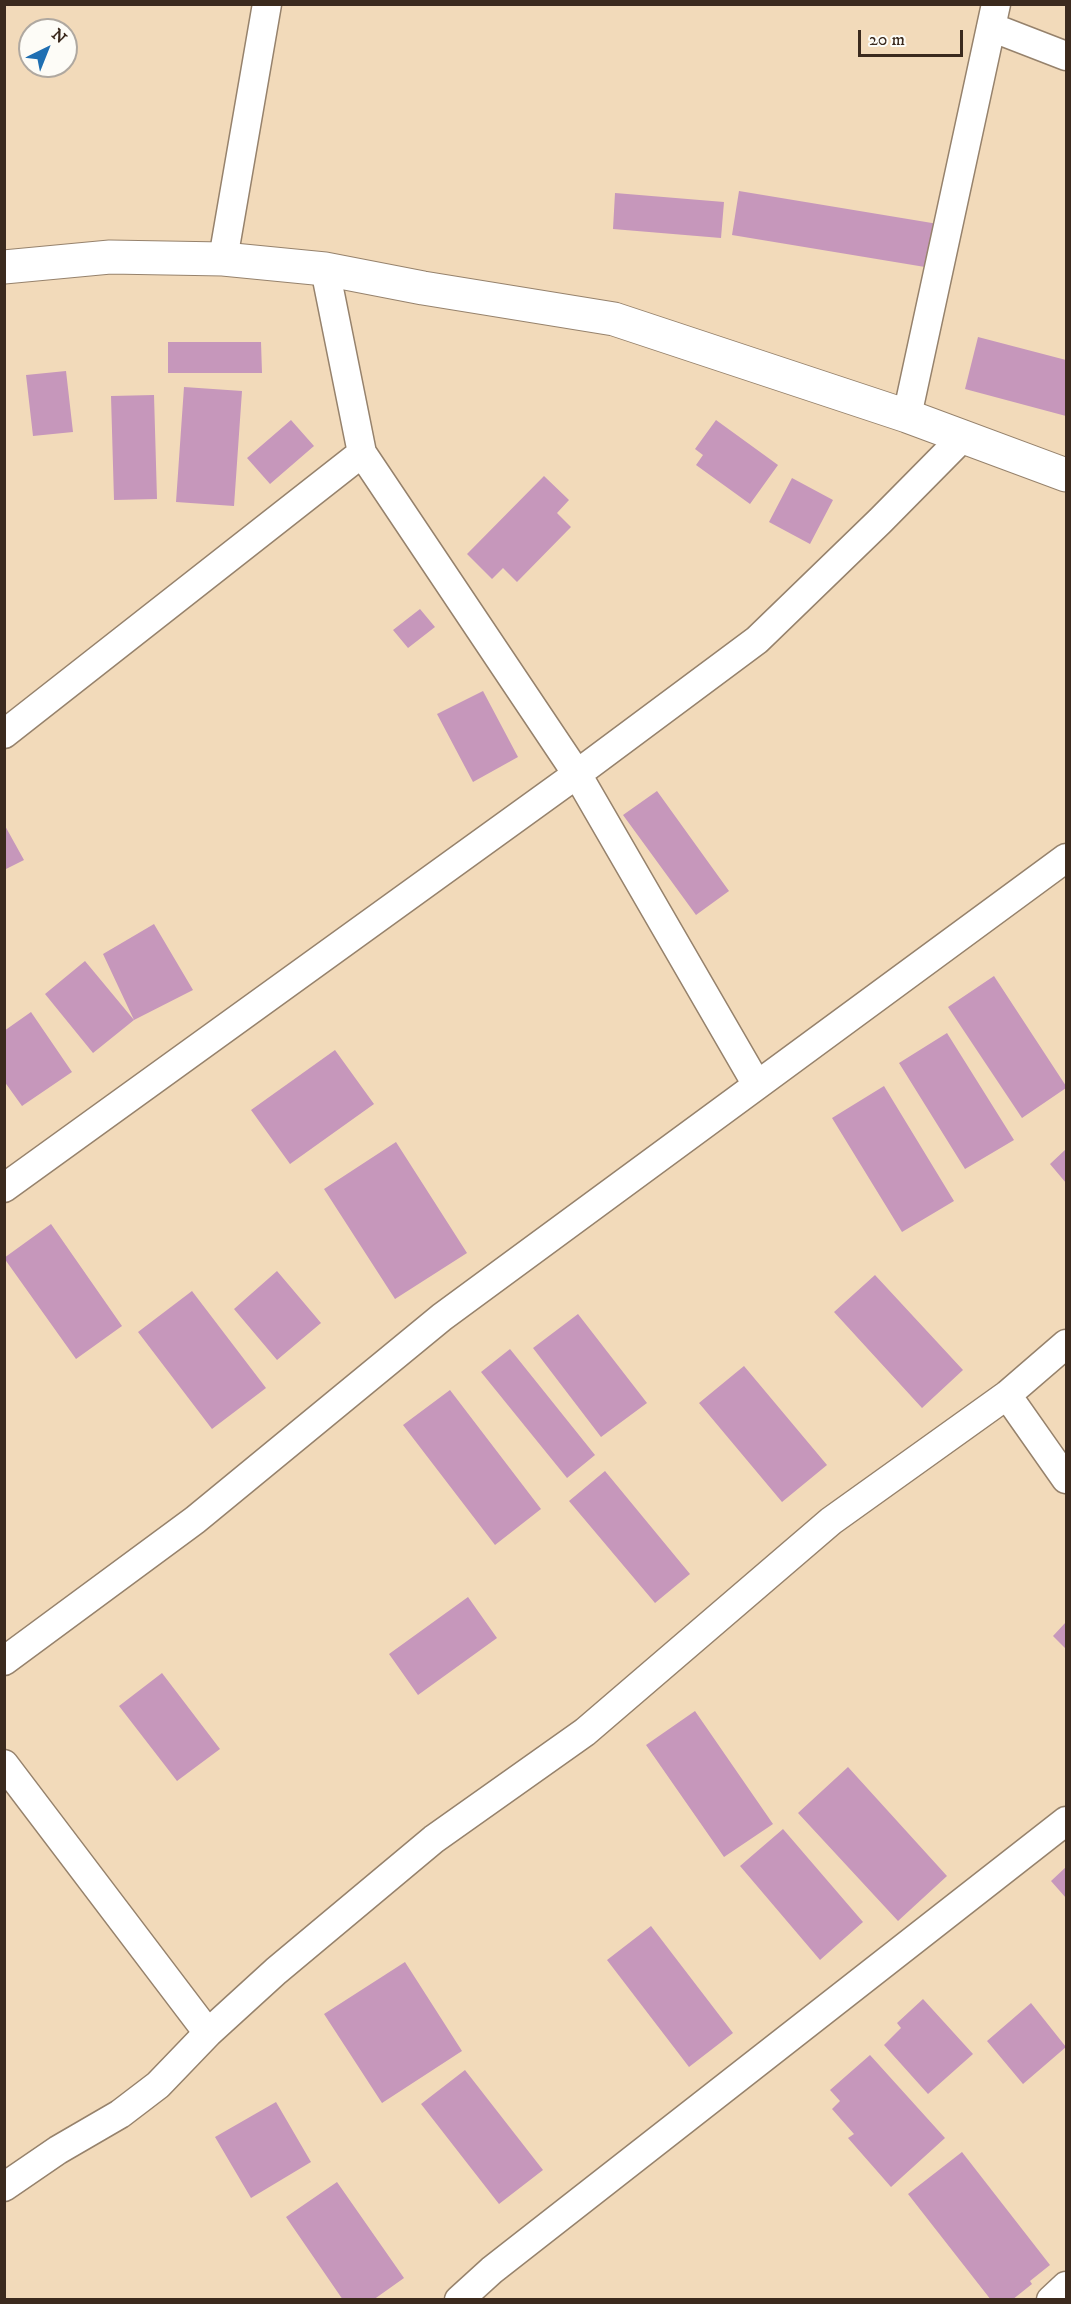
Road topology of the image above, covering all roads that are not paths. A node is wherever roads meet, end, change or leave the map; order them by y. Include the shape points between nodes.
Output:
1 (267, 4) edge
2 (994, 16) edge
3 (1066, 56) edge
4 (223, 259) junction
5 (4, 267) edge
6 (325, 269) junction
7 (907, 416) junction
8 (964, 436) junction
9 (362, 453) junction
10 (1066, 475) edge
11 (4, 734) edge
12 (577, 774) junction
13 (1066, 858) edge
14 (757, 1085) junction
15 (4, 1188) edge
16 (1066, 1344) edge
17 (1007, 1395) junction
18 (1066, 1479) edge
19 (4, 1661) edge
20 (4, 1764) edge
21 (1066, 1821) edge
22 (208, 2033) junction
23 (4, 2187) edge
24 (1066, 2286) edge
25 (459, 2300) edge
26 (1051, 2300) edge

1 - 4 street
2 - 3 street
2 - 7 street
4 - 5 street via 110,257
4 - 6 street
6 - 7 street via 614,319
6 - 9 street
7 - 8 street
8 - 10 street
8 - 12 street via 757,640
9 - 11 street
9 - 12 street
12 - 14 street
12 - 15 street
13 - 14 street
14 - 19 street via 442,1317 195,1520
16 - 17 street
17 - 18 street
17 - 22 street via 831,1521 585,1732 434,1839
20 - 22 street
21 - 25 street via 492,2270
22 - 23 street via 158,2085 120,2114
24 - 26 street

